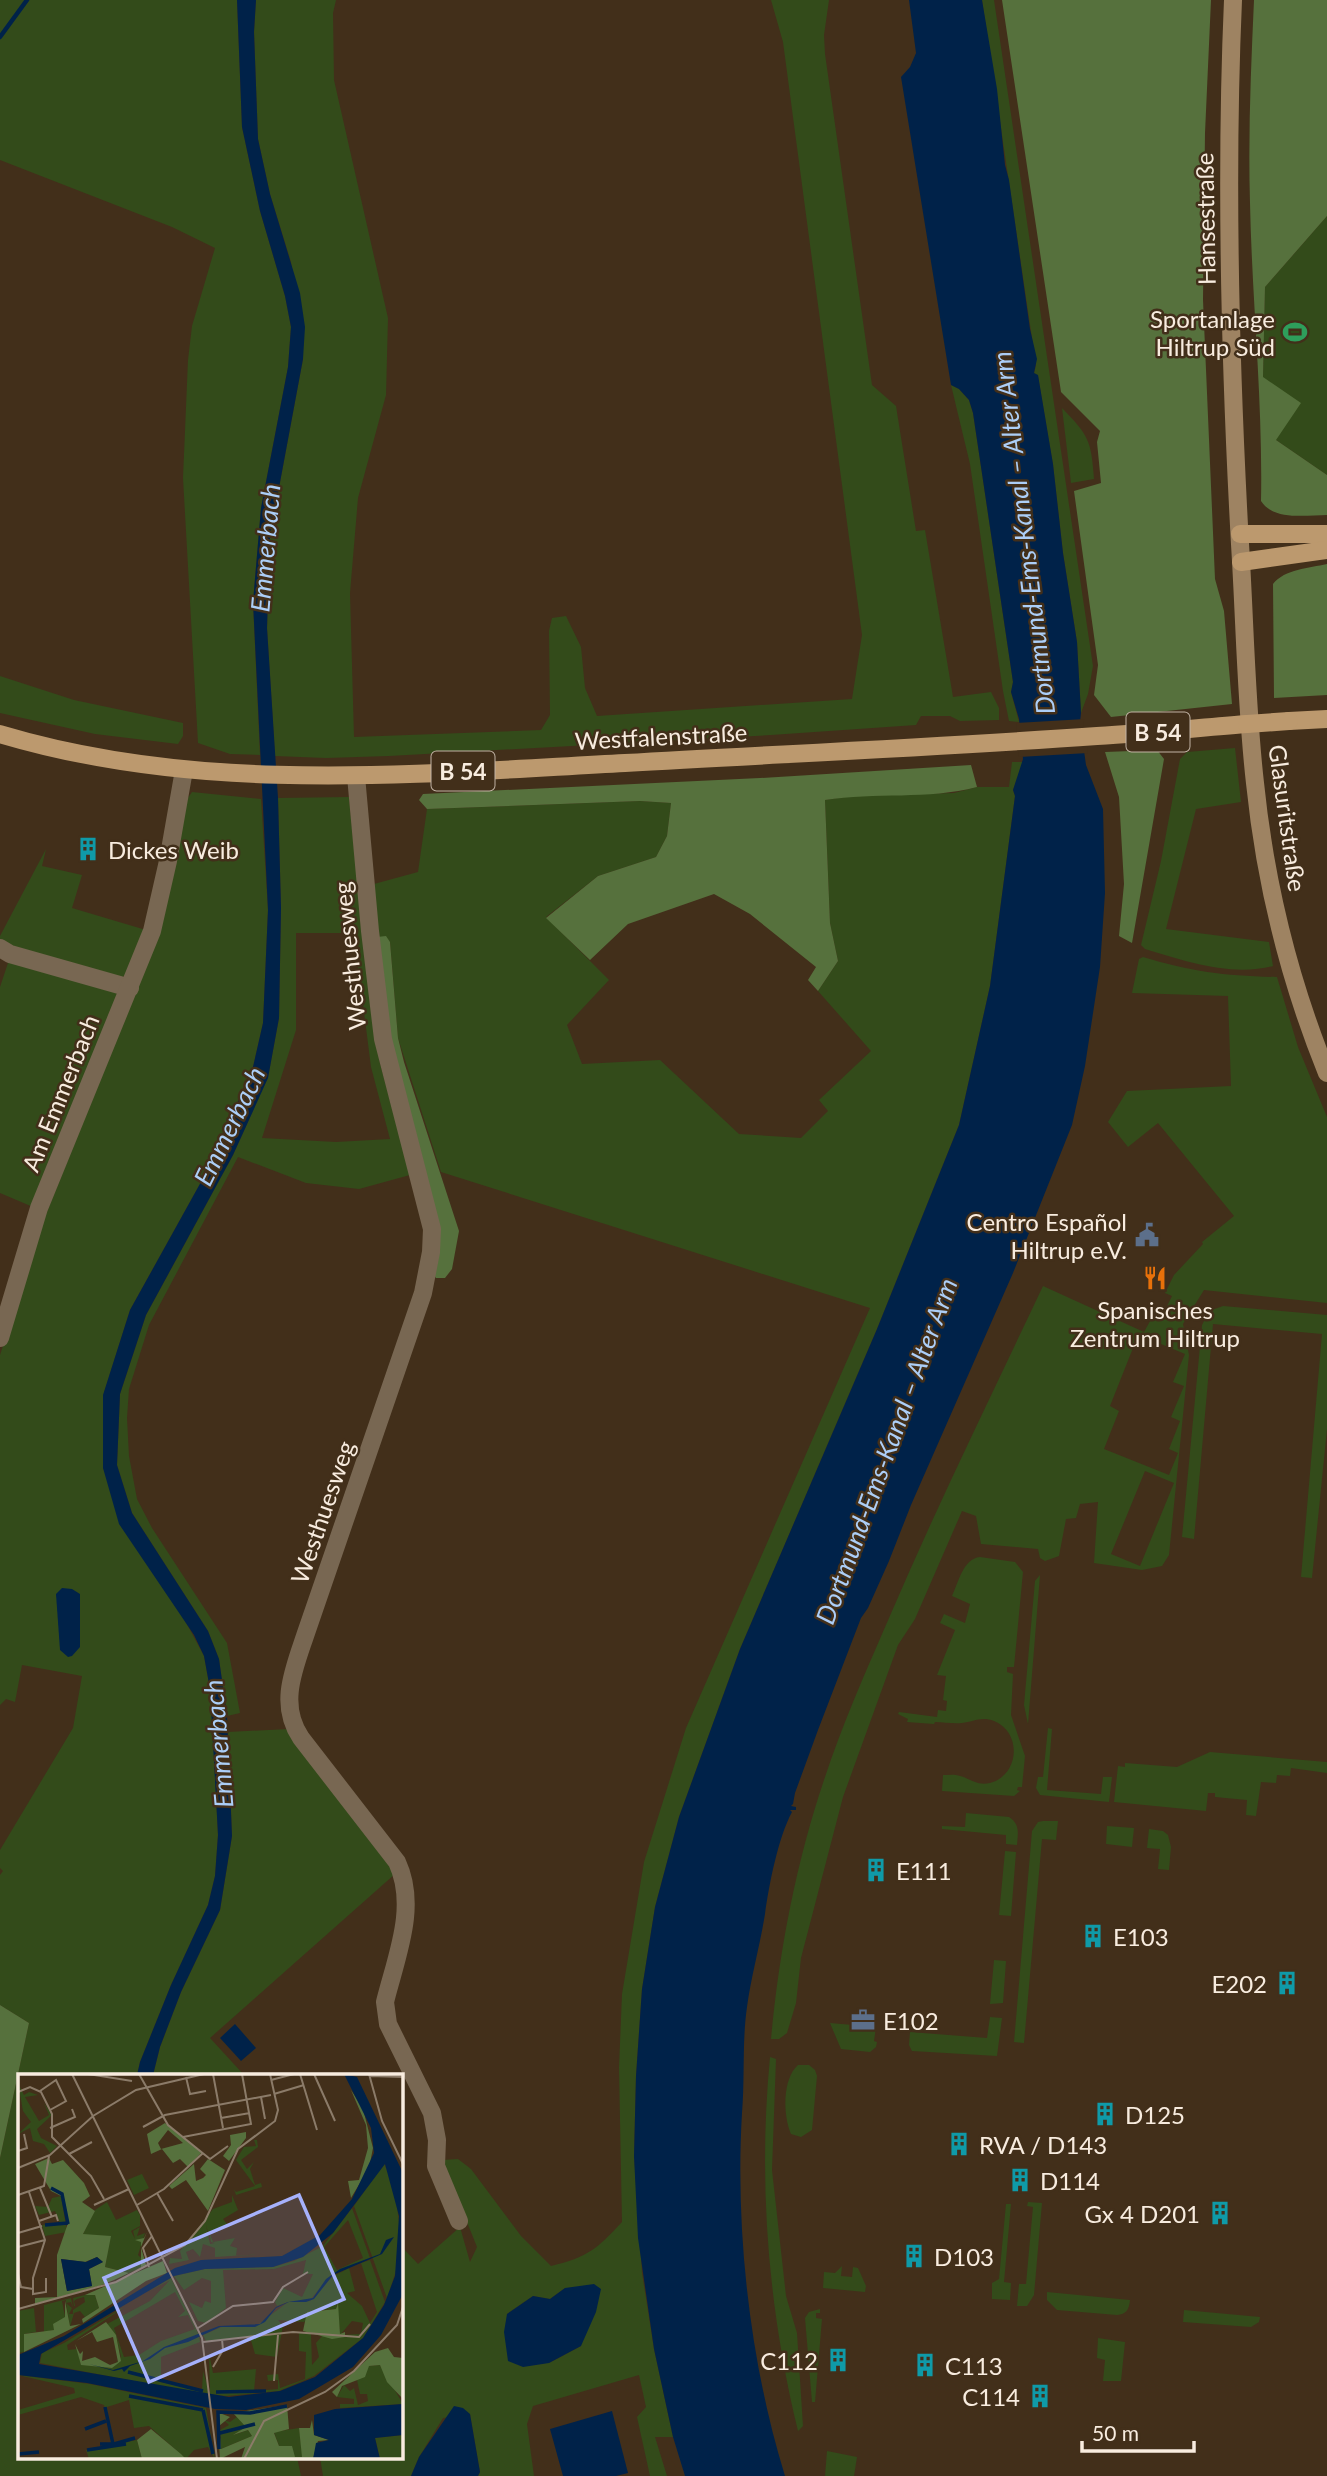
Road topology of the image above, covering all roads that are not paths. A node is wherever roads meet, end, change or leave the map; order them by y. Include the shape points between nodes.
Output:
1 (1233, 0) edge
2 (1240, 534) junction
3 (1327, 534) edge
4 (1327, 550) edge
5 (1241, 562) junction
6 (1327, 719) edge
7 (0, 734) edge
8 (184, 770) junction
9 (356, 776) junction
10 (0, 948) edge
11 (130, 988) junction
12 (1327, 1073) edge
13 (0, 1338) edge
14 (459, 2221) dead end

1 - 2 main road, Hansestraße via 1229,239
2 - 3 main road
2 - 5 main road, Hansestraße
4 - 5 main road
5 - 12 main road, Glasuritstraße via 1255,784 1268,866 1288,958
6 - 9 main road, Westfalenstraße / B 54, bridge via 1096,737
7 - 8 main road, Westfalenstraße / B 54 via 118,761
8 - 9 main road, Westfalenstraße / B 54
8 - 11 street, Am Emmerbach via 158,906
9 - 14 street, Westhuesweg via 383,1039 432,1230 423,1293 302,1645 288,1705 301,1738 397,1862 405,1879 406,1914 385,2014 432,2113 436,2166
10 - 11 street, Am Emmerbach
11 - 13 street, Am Emmerbach via 39,1208

